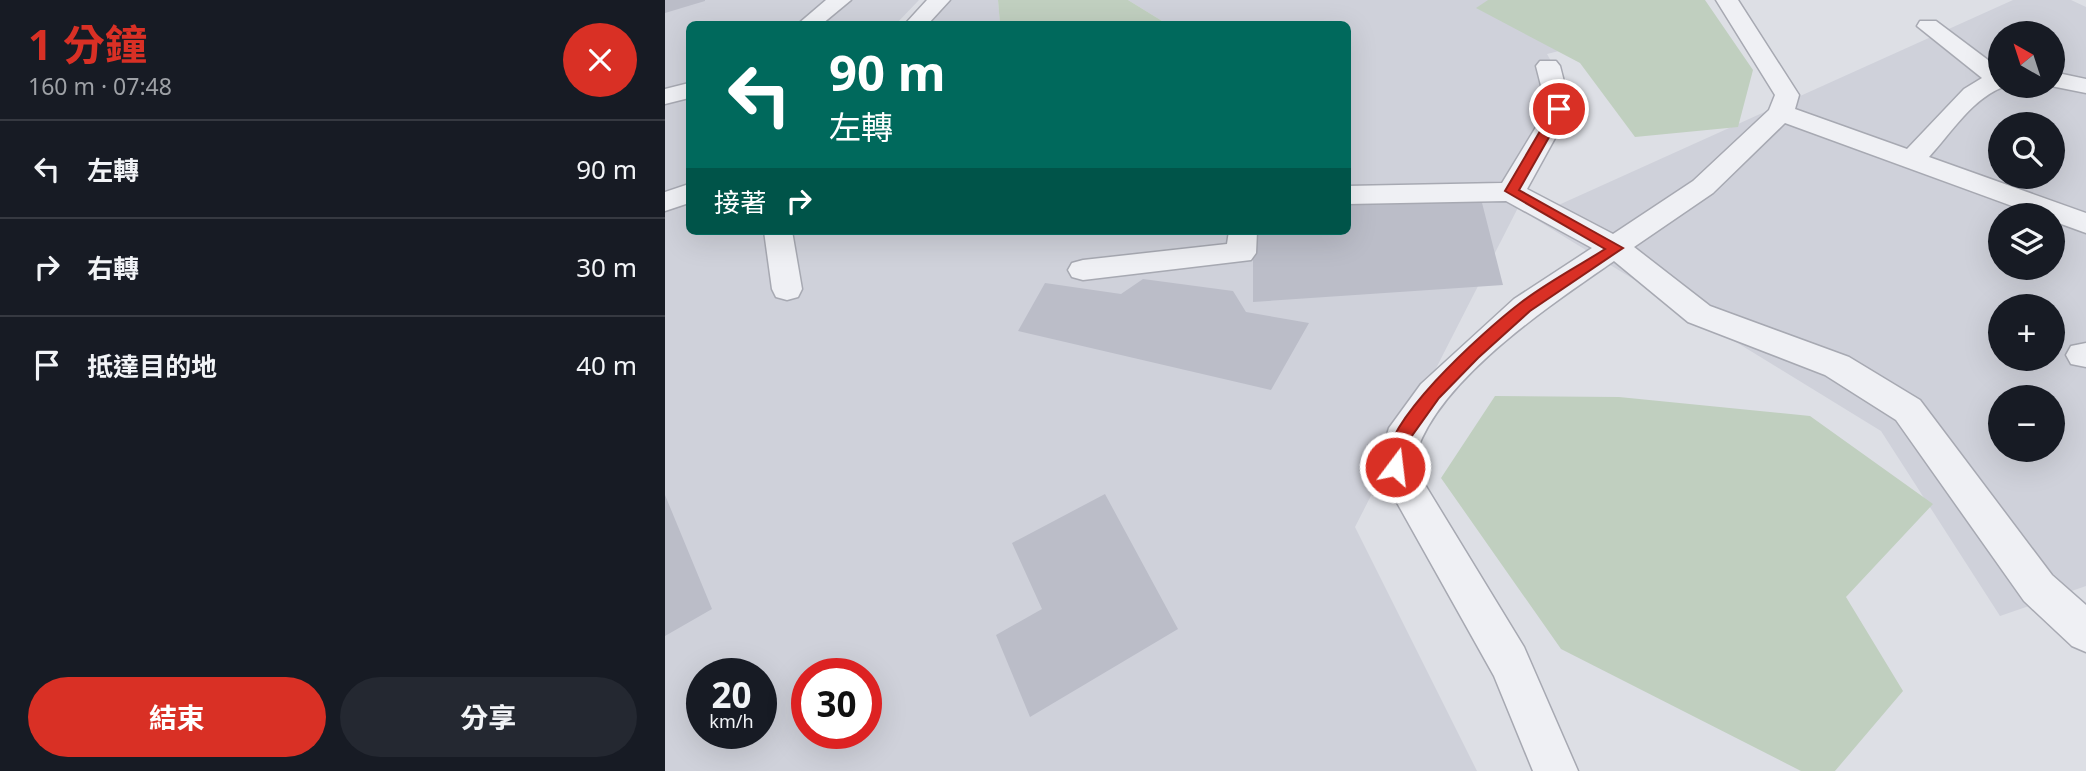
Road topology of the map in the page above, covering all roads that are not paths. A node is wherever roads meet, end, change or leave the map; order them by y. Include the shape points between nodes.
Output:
1 (841, 0) edge
2 (939, 0) edge
3 (1727, 0) edge
4 (813, 21) edge
5 (919, 21) edge
6 (1928, 26) dead end
7 (1548, 66) dead end
8 (1988, 71) edge
9 (2065, 82) edge
10 (1988, 84) edge
11 (2086, 86) edge
12 (686, 91) edge
13 (665, 97) edge
14 (1781, 113) junction
15 (1912, 160) junction
16 (1511, 191) junction
17 (686, 194) edge
18 (1351, 195) edge
19 (665, 202) edge
20 (2086, 223) edge
21 (779, 235) edge
22 (1243, 235) edge
23 (1616, 248) junction
24 (1083, 270) dead end
25 (786, 289) dead end
26 (2086, 632) edge
27 (1556, 771) edge

1 - 4 street
2 - 5 street
3 - 14 street via 1787,95
6 - 8 street
7 - 16 street via 1559,109
9 - 11 street
10 - 15 street
12 - 13 street
14 - 15 street
14 - 23 street via 1703,187
15 - 20 street
16 - 18 street
16 - 23 street
17 - 19 street
21 - 25 street
22 - 24 street via 1241,253
23 - 26 street via 1699,314 1836,366 1909,410 2038,588
23 - 27 street via 1525,307 1472,354 1433,393 1401,438 1395,467 1509,662

